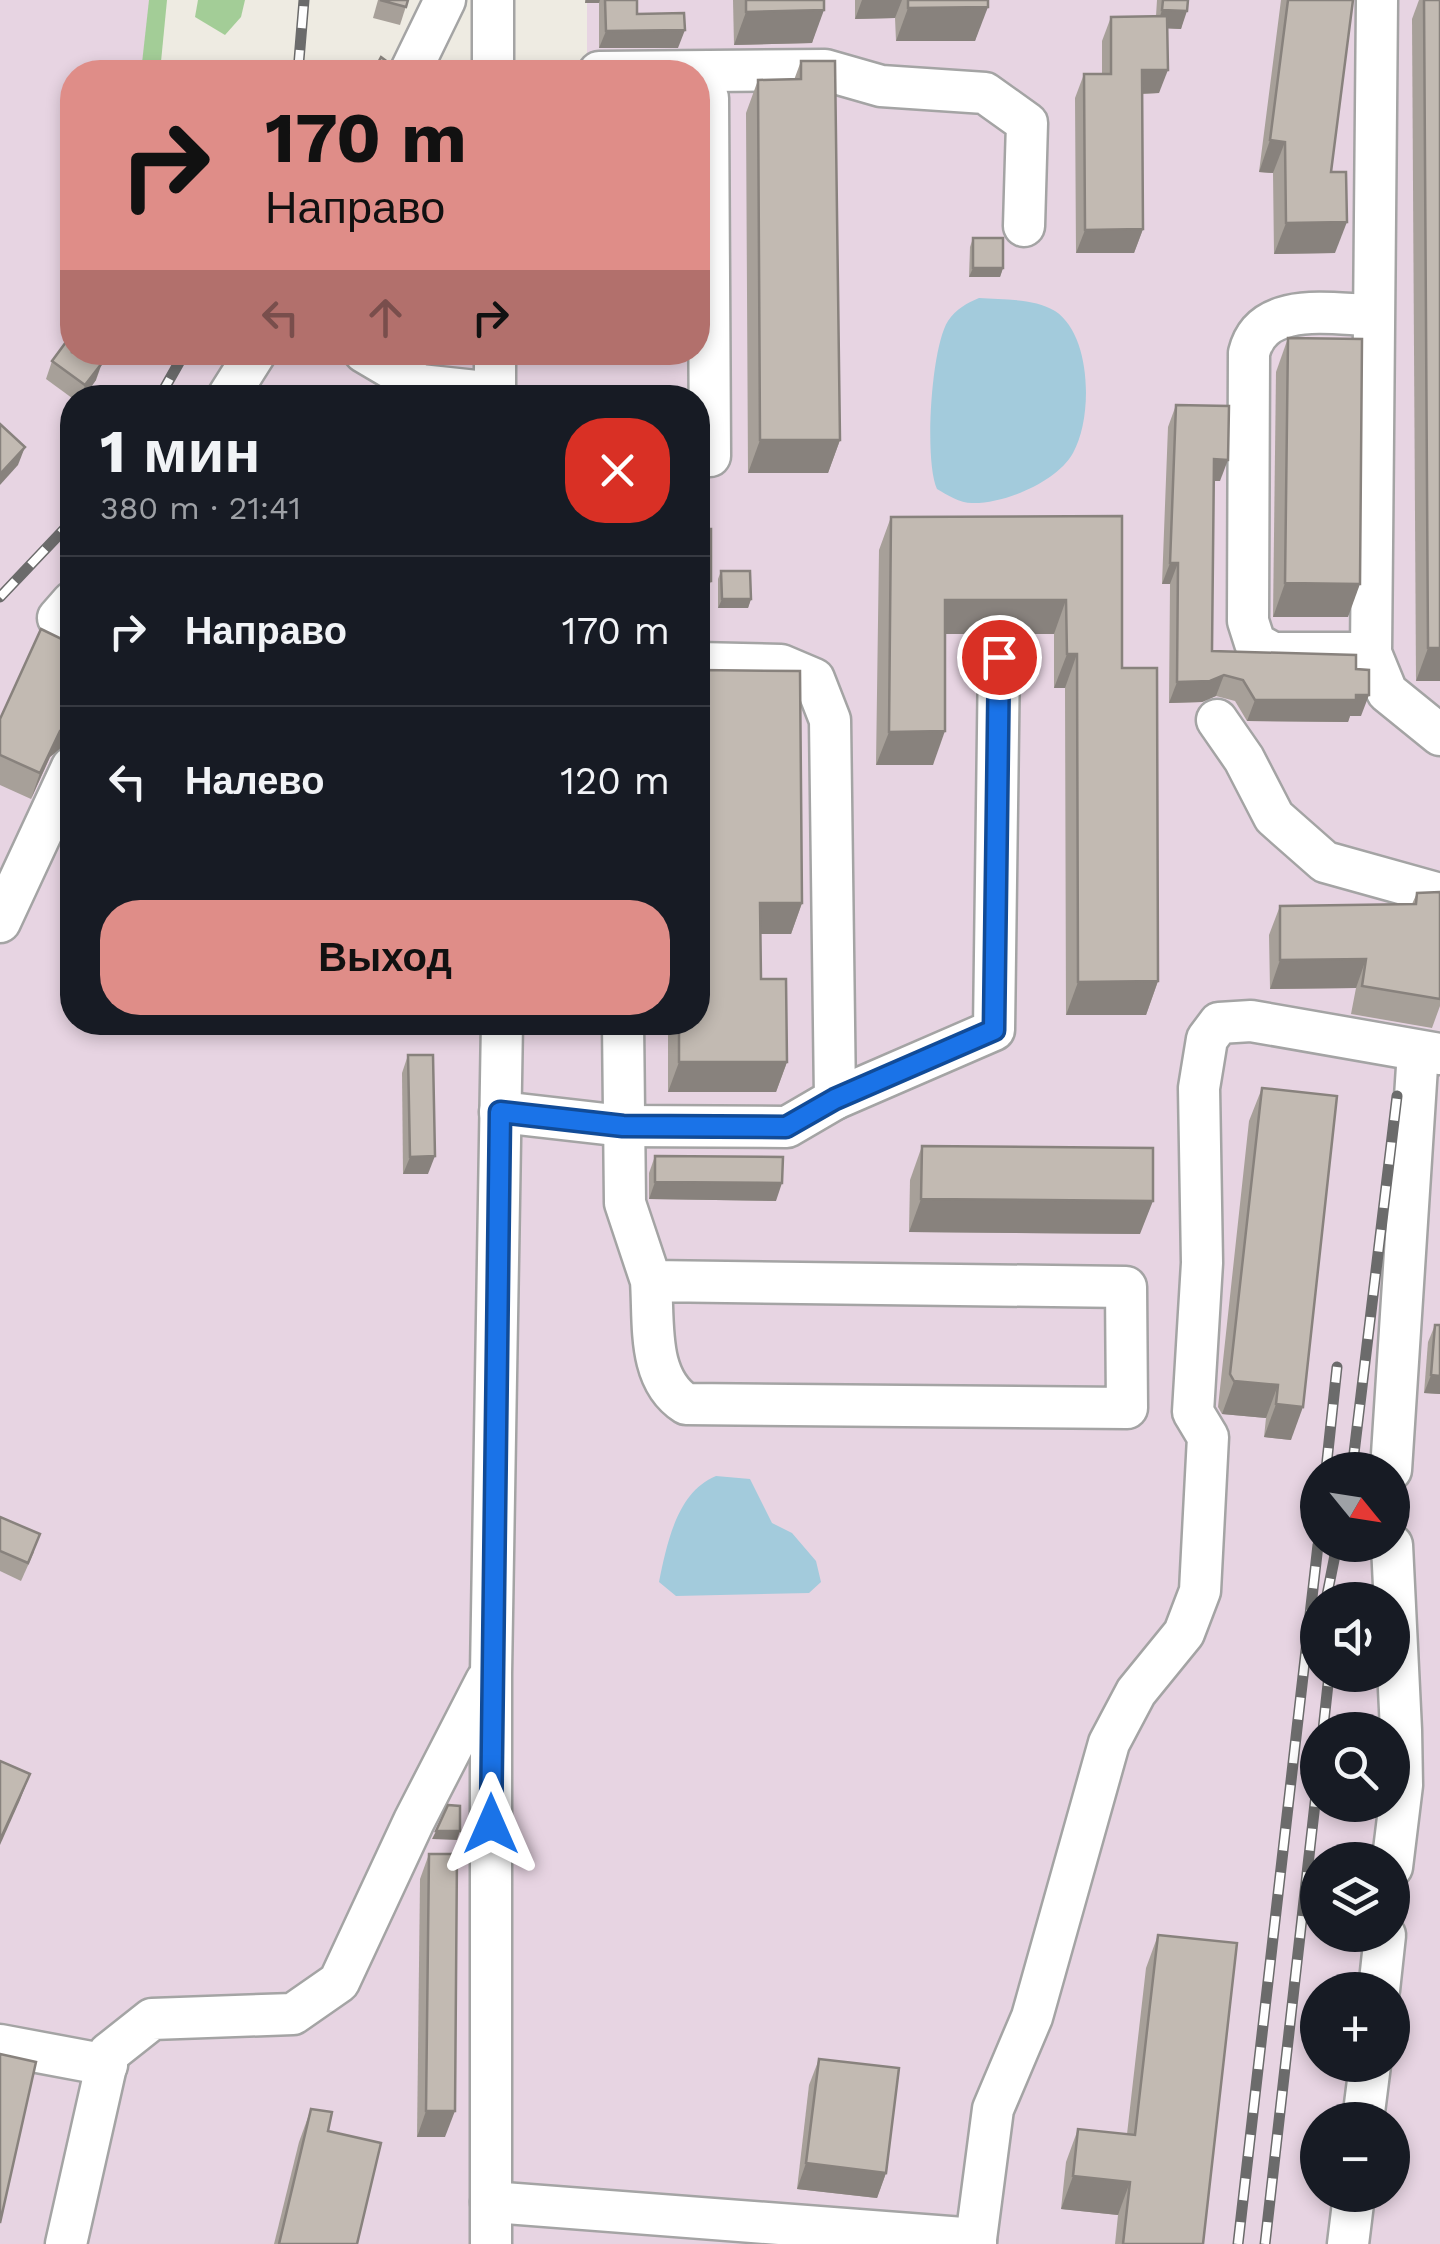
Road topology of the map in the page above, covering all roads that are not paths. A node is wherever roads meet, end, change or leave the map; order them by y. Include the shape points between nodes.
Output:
1 (446, 0) edge
2 (493, 0) edge
3 (1377, 0) edge
4 (416, 60) edge
5 (493, 60) edge
6 (710, 71) edge
7 (1024, 226) dead end
8 (1370, 315) junction
9 (386, 365) edge
10 (420, 385) edge
11 (1371, 653) junction
12 (999, 657) dead end
13 (710, 664) edge
14 (1217, 720) dead end
15 (1440, 735) edge
16 (60, 792) edge
17 (1440, 894) edge
18 (0, 922) edge
19 (502, 1035) edge
20 (623, 1035) edge
21 (1429, 1052) edge
22 (835, 1099) junction
23 (500, 1112) junction
24 (623, 1126) junction
25 (651, 1281) junction
26 (1394, 1452) edge
27 (1393, 1562) edge
28 (491, 1673) junction
29 (1395, 1842) edge
30 (0, 2045) edge
31 (106, 2066) junction
32 (491, 2202) junction
33 (1352, 2212) edge
34 (976, 2241) edge
35 (66, 2244) edge
36 (490, 2244) edge
37 (1348, 2244) edge

1 - 4 street
2 - 5 street
3 - 8 street
6 - 7 street via 826,70 881,86 985,93 1027,124
8 - 11 street
8 - 11 street via 1300,314 1272,320 1254,334 1248,621 1255,642 1273,653
9 - 10 street
11 - 15 street via 1387,692
12 - 22 street via 994,1030
13 - 22 street via 782,665 814,679 830,720
14 - 17 street via 1274,817 1326,862
16 - 18 street
19 - 23 street
20 - 24 street
21 - 26 street
21 - 34 street via 1252,1021 1219,1023 1207,1039 1200,1088 1202,1263 1193,1412 1208,1437 1200,1592 1184,1632 1136,1692 1108,1743 1032,2017 994,2110
22 - 24 street via 786,1127
23 - 24 street
23 - 28 street
24 - 25 street via 624,1204
25 - 25 street via 1126,1287 1127,1408 686,1404 668,1392 657,1367
27 - 29 street via 1402,1730
28 - 31 street via 339,1982 293,2014 152,2019 109,2053
28 - 32 street
30 - 31 street
31 - 35 street
32 - 34 street
32 - 36 street
33 - 37 street

